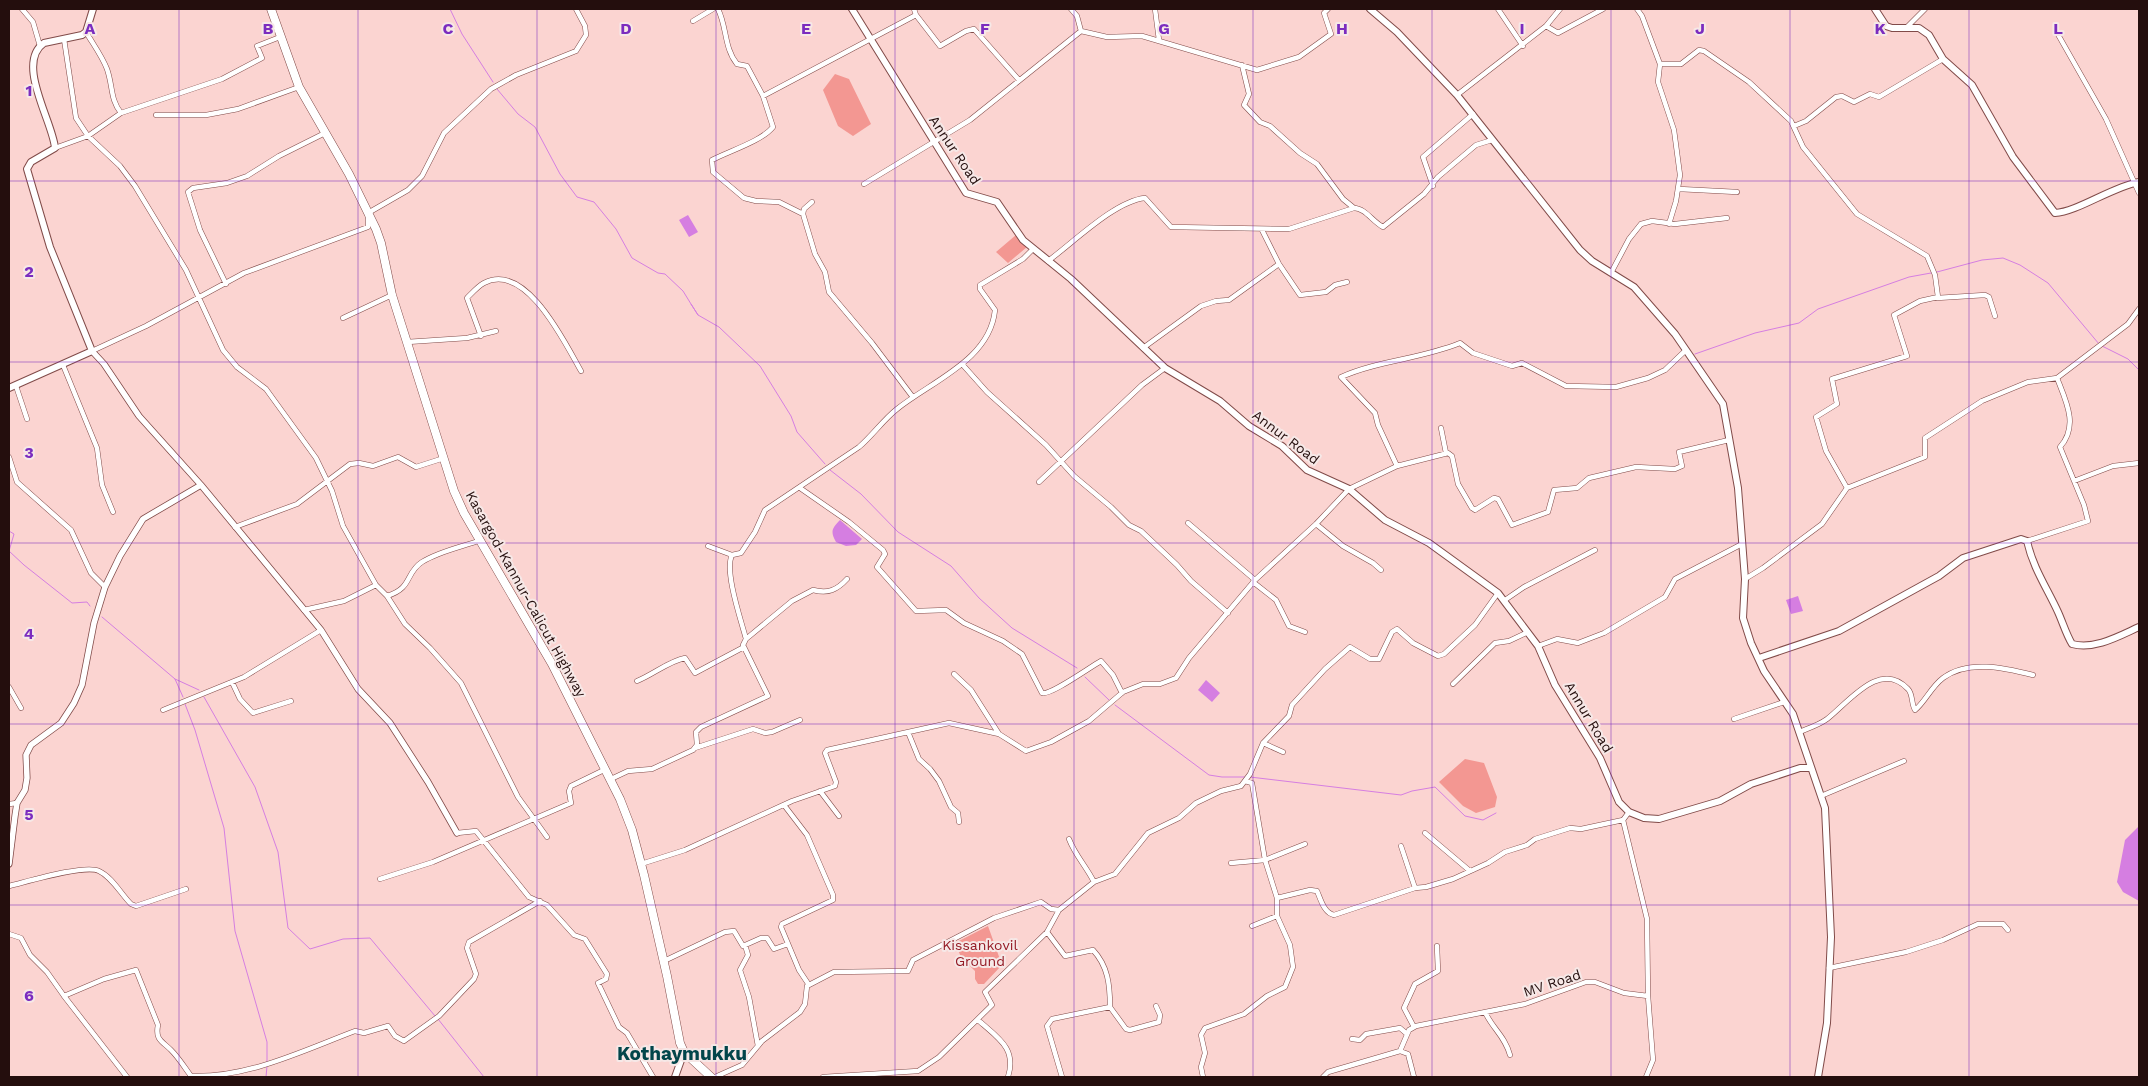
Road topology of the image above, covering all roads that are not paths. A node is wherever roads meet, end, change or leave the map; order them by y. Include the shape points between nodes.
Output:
1 (22, 9) edge
2 (93, 9) edge
3 (271, 9) edge
4 (576, 9) edge
5 (713, 9) edge
6 (718, 9) edge
7 (852, 9) edge
8 (914, 9) edge
9 (1071, 9) edge
10 (1155, 9) edge
11 (1328, 9) edge
12 (1370, 9) edge
13 (1498, 9) edge
14 (1560, 9) edge
15 (1603, 9) edge
16 (1637, 9) edge
17 (1874, 9) edge
18 (1925, 9) edge
19 (916, 15) junction
20 (693, 21) dead end
21 (1546, 26) junction
22 (1907, 27) junction
23 (1081, 31) junction
24 (2056, 31) dead end
25 (86, 32) junction
26 (280, 37) junction
27 (872, 38) junction
28 (64, 39) junction
29 (1159, 40) junction
30 (40, 46) junction
31 (1522, 46) junction
32 (1944, 58) junction
33 (1660, 64) junction
34 (1242, 65) junction
35 (1019, 80) junction
36 (299, 87) junction
37 (1457, 95) junction
38 (762, 96) junction
39 (121, 113) junction
40 (1473, 114) junction
41 (156, 115) dead end
42 (1794, 126) junction
43 (325, 133) junction
44 (88, 136) junction
45 (1492, 140) junction
46 (934, 142) junction
47 (55, 148) junction
48 (2137, 182) edge
49 (864, 184) dead end
50 (1433, 186) junction
51 (1679, 188) junction
52 (1737, 192) dead end
53 (2139, 193) edge
54 (812, 202) dead end
55 (1354, 208) junction
56 (368, 213) junction
57 (803, 214) junction
58 (1727, 218) dead end
59 (1669, 224) junction
60 (1262, 230) junction
61 (1033, 249) junction
62 (1048, 261) junction
63 (1280, 264) junction
64 (1611, 273) junction
65 (1347, 282) dead end
66 (226, 284) junction
67 (392, 295) junction
68 (199, 297) junction
69 (1937, 298) junction
70 (2139, 309) edge
71 (1995, 316) dead end
72 (343, 318) dead end
73 (496, 331) dead end
74 (481, 336) junction
75 (407, 342) junction
76 (1143, 348) junction
77 (1686, 350) junction
78 (92, 351) junction
79 (962, 364) junction
80 (63, 365) junction
81 (1165, 368) junction
82 (581, 371) dead end
83 (2057, 378) junction
84 (16, 386) junction
85 (9, 388) edge
86 (912, 396) junction
87 (27, 418) dead end
88 (1441, 428) dead end
89 (1729, 440) junction
90 (1446, 453) junction
91 (9, 457) edge
92 (444, 458) junction
93 (1061, 463) junction
94 (2139, 464) edge
95 (1397, 466) junction
96 (328, 480) junction
97 (2074, 480) junction
98 (1040, 482) dead end
99 (201, 485) junction
100 (800, 488) junction
101 (1847, 488) junction
102 (1349, 489) junction
103 (113, 512) dead end
104 (1188, 523) dead end
105 (1316, 524) junction
106 (235, 527) junction
107 (481, 540) junction
108 (2026, 541) junction
109 (1742, 544) junction
110 (708, 546) dead end
111 (1595, 550) dead end
112 (732, 555) junction
113 (1381, 570) dead end
114 (847, 579) dead end
115 (1745, 579) junction
116 (1254, 581) junction
117 (376, 585) junction
118 (105, 587) junction
119 (1498, 593) junction
120 (387, 596) junction
121 (1505, 600) junction
122 (303, 610) junction
123 (1228, 613) junction
124 (2139, 627) edge
125 (321, 630) junction
126 (1305, 632) dead end
127 (1528, 632) junction
128 (746, 639) junction
129 (1538, 646) junction
130 (744, 647) junction
131 (1758, 658) junction
132 (954, 674) dead end
133 (2033, 676) dead end
134 (637, 681) dead end
135 (232, 682) junction
136 (1453, 684) dead end
137 (9, 687) edge
138 (1122, 693) junction
139 (291, 701) dead end
140 (1784, 702) junction
141 (21, 708) dead end
142 (162, 710) dead end
143 (1734, 719) dead end
144 (800, 720) dead end
145 (908, 732) junction
146 (1799, 732) junction
147 (999, 734) junction
148 (1263, 743) junction
149 (695, 748) junction
150 (1283, 752) dead end
151 (1904, 761) dead end
152 (1810, 768) junction
153 (606, 769) junction
154 (611, 779) junction
155 (1246, 780) junction
156 (820, 791) junction
157 (1821, 796) junction
158 (18, 803) junction
159 (9, 804) edge
160 (784, 805) junction
161 (1629, 812) junction
162 (839, 816) dead end
163 (532, 818) junction
164 (1623, 820) junction
165 (959, 822) dead end
166 (1425, 833) dead end
167 (457, 834) joint
168 (547, 838) dead end
169 (1069, 839) dead end
170 (484, 840) junction
171 (1305, 844) dead end
172 (1401, 846) dead end
173 (1265, 860) junction
174 (1231, 863) dead end
175 (9, 864) edge
176 (641, 864) junction
177 (1470, 871) junction
178 (380, 879) dead end
179 (1094, 882) junction
180 (9, 886) edge
181 (1415, 888) junction
182 (186, 889) dead end
183 (1277, 898) junction
184 (540, 901) junction
185 (1059, 910) junction
186 (1277, 916) junction
187 (1252, 926) dead end
188 (2008, 930) dead end
189 (1046, 932) junction
190 (9, 934) edge
191 (788, 944) junction
192 (745, 945) junction
193 (1437, 946) dead end
194 (664, 961) junction
195 (1829, 968) junction
196 (809, 985) junction
197 (64, 996) junction
198 (1648, 996) junction
199 (1156, 1006) dead end
200 (1110, 1007) junction
201 (1486, 1012) junction
202 (978, 1020) junction
203 (1414, 1027) junction
204 (1407, 1034) junction
205 (1352, 1039) dead end
206 (758, 1046) junction
207 (1400, 1050) junction
208 (684, 1052) junction
209 (1510, 1055) dead end
210 (1329, 1075) edge
211 (843, 1076) edge
212 (127, 1077) edge
213 (653, 1077) edge
214 (675, 1077) edge
215 (711, 1077) edge
216 (715, 1077) edge
217 (823, 1077) edge
218 (1008, 1077) edge
219 (1062, 1077) edge
220 (1203, 1077) edge
221 (1323, 1077) edge
222 (1414, 1077) edge
223 (1646, 1077) edge
224 (1818, 1077) edge

1 - 30 street via 33,22
2 - 25 main road
3 - 26 highway, Kasargod-Kannur-Calicut Highway
4 - 56 street via 586,35 576,51 516,75 491,89 444,134 422,176 408,190
5 - 20 street
6 - 38 street via 731,58 737,64 747,66
7 - 27 main road, Annur Road
8 - 19 street
9 - 23 street via 1078,16
10 - 29 street
11 - 34 street via 1324,13 1331,34 1299,57 1257,70
12 - 37 main road via 1397,32
13 - 31 street
14 - 21 street
15 - 21 street via 1558,33
16 - 33 street
17 - 22 main road via 1886,26
18 - 22 street
19 - 27 street
19 - 35 street via 940,46 974,29
21 - 31 street
22 - 32 main road via 1924,30
23 - 29 street via 1107,37 1142,36
23 - 35 street
24 - 48 street
25 - 28 main road
25 - 39 street via 107,68 113,103
26 - 36 highway, Kasargod-Kannur-Calicut Highway
26 - 39 street via 258,46 262,58 222,79
27 - 38 street
27 - 46 main road, Annur Road
28 - 30 main road
28 - 44 street via 76,118
29 - 34 street
30 - 47 main road via 34,65 34,84
31 - 37 street
32 - 42 street via 1879,97 1870,94 1850,102 1842,96 1836,97 1806,121
32 - 48 main road via 1957,73 1967,78 2013,157 2054,213
33 - 42 street via 1681,64 1699,50 1704,51 1749,82
33 - 51 street via 1658,82 1674,130
34 - 55 street via 1248,86 1244,104 1260,122 1270,126 1317,164 1343,199
35 - 46 street via 970,120
36 - 41 street via 238,109 206,115
36 - 43 highway, Kasargod-Kannur-Calicut Highway
37 - 40 main road
38 - 57 street via 773,127 770,132 712,160 714,172 744,198 779,202
39 - 44 street
40 - 45 main road
40 - 50 street via 1423,157
42 - 69 street via 1803,147 1857,214 1927,256
43 - 56 highway, Kasargod-Kannur-Calicut Highway
43 - 66 street via 247,176 227,183 192,188 188,192 200,230
44 - 47 street
44 - 68 street via 120,166 135,186 167,236
45 - 50 street via 1476,145 1438,177
45 - 64 main road via 1580,250
46 - 49 street
46 - 61 main road, Annur Road via 966,193 996,202 1017,233
47 - 78 main road via 31,162 27,169 50,247
48 - 53 street
50 - 55 street via 1383,227 1363,210
51 - 52 street
51 - 59 street
54 - 57 street
55 - 60 street via 1301,226
56 - 66 street via 368,227 244,273
56 - 67 highway, Kasargod-Kannur-Calicut Highway via 381,243
57 - 86 street via 815,254 825,272 829,292
58 - 59 street
59 - 64 street via 1652,221 1641,224
60 - 62 street via 1171,227 1145,198 1135,199 1108,213
60 - 63 street
61 - 62 main road, Annur Road
61 - 79 street via 1023,260 980,285 995,310 994,316 983,343
62 - 76 main road, Annur Road
63 - 65 street via 1300,294 1326,292
63 - 76 street via 1229,300 1216,300 1201,306
64 - 77 main road via 1634,287
66 - 68 street
67 - 72 street
67 - 75 highway, Kasargod-Kannur-Calicut Highway
68 - 78 street
68 - 96 street via 223,350 237,367 266,388
69 - 71 street via 1989,296
69 - 101 street via 1920,300 1894,315 1907,356 1832,380 1837,404 1816,418 1826,451
70 - 83 street via 2128,324
73 - 74 street
74 - 75 street
74 - 82 street via 467,298 484,283 499,279 525,288 542,306
75 - 92 highway, Kasargod-Kannur-Calicut Highway
76 - 81 main road, Annur Road
77 - 89 main road via 1724,404
77 - 95 street via 1664,370 1616,387 1566,386 1522,362 1512,366 1473,353 1460,343 1426,355 1378,363 1341,377 1375,413
78 - 80 main road
78 - 99 street via 140,416
79 - 86 street
79 - 93 street
80 - 84 main road
80 - 103 street via 97,448 102,485
81 - 93 street via 1142,385
81 - 102 main road, Annur Road via 1220,401 1249,426 1282,446 1307,470
83 - 97 street via 2071,418 2068,438 2060,447
83 - 101 street via 2028,382 1982,401 1925,438 1925,457
84 - 85 main road
84 - 87 street
86 - 100 street via 882,420 871,437 859,447
88 - 90 street
89 - 90 street via 1679,452 1682,466 1675,469 1636,467 1589,478 1577,488 1557,488 1548,512 1512,524 1498,499 1494,498 1475,510 1472,508 1458,484 1452,456
89 - 109 main road via 1738,488
90 - 95 street
91 - 118 street via 17,482 71,530 91,573
92 - 96 street via 416,467 398,457 373,466 350,464
92 - 107 highway, Kasargod-Kannur-Calicut Highway via 464,513
93 - 98 street
93 - 123 street via 1129,525 1141,531
94 - 97 street via 2113,466
95 - 102 street
96 - 106 street via 297,504
96 - 117 street via 343,526
97 - 108 street via 2088,521
99 - 106 street
99 - 118 street via 143,519
100 - 112 street via 765,510 741,553
100 - 138 street via 883,550 885,554 877,567 912,608 922,612 946,610 1015,649 1026,659 1042,693 1051,693 1101,661
101 - 115 street via 1822,524
102 - 105 street
102 - 119 main road, Annur Road via 1385,520 1428,543
104 - 116 street
105 - 113 street
105 - 116 street
106 - 122 street
107 - 120 street via 433,556 420,564 404,588
107 - 153 highway, Kasargod-Kannur-Calicut Highway via 552,664
108 - 124 main road via 2036,572 2072,644 2102,643
108 - 131 main road via 2021,538 1963,558 1939,576 1839,631
109 - 115 main road
109 - 129 street via 1675,579 1665,597 1604,633 1578,643 1557,639
110 - 112 street
111 - 121 street
112 - 128 street via 729,561 733,586
114 - 128 street via 825,593 814,590 792,601
115 - 131 main road via 1743,618
116 - 123 street
116 - 126 street via 1276,600 1289,626
117 - 120 street
117 - 122 street via 344,601
118 - 158 street via 82,685 61,723 31,745 26,755 25,790
119 - 121 main road, Annur Road
119 - 148 street via 1475,625 1444,654 1438,656 1413,644 1397,630 1392,632 1379,659 1370,659 1350,648 1292,704 1290,716
120 - 163 street via 405,624 461,683
121 - 127 main road, Annur Road
122 - 125 street
123 - 138 street via 1176,678 1160,684 1143,684
125 - 135 street
125 - 167 street via 358,689 390,723
127 - 129 main road, Annur Road
127 - 136 street via 1509,642 1495,643
128 - 130 street
129 - 161 main road, Annur Road via 1555,685 1600,758 1619,802
130 - 134 street via 695,673 685,658
130 - 149 street via 768,696 702,727 696,732
131 - 140 main road
132 - 147 street via 970,690
133 - 146 street via 2011,670 1967,667 1943,678 1915,710 1909,690 1892,678 1884,678 1855,693 1824,722
135 - 139 street via 253,713
135 - 142 street
137 - 141 street
138 - 147 street via 1089,721 1032,749 1026,751
140 - 143 street
140 - 146 main road via 1793,714
144 - 149 street via 772,732 753,729
145 - 147 street via 949,723
145 - 156 street via 826,751 836,782 835,786
145 - 165 street via 918,759 939,781 951,807 958,813
146 - 152 main road
148 - 150 street
148 - 155 street
149 - 154 street via 652,769 628,771
151 - 157 street
152 - 157 main road
152 - 161 main road via 1800,768 1750,784 1720,801 1659,819
153 - 154 highway, Kasargod-Kannur-Calicut Highway
153 - 163 street via 571,786 571,803
154 - 176 highway, Kasargod-Kannur-Calicut Highway via 632,830
155 - 173 street via 1252,783
155 - 179 street via 1241,786 1196,803 1179,818 1148,834 1115,874
156 - 160 street
156 - 162 street
157 - 195 main road via 1825,808 1831,898
158 - 159 street
158 - 175 street
160 - 176 street via 685,850
160 - 191 street via 807,835 833,900 782,924 780,927
161 - 164 street
163 - 168 street
163 - 170 street
164 - 177 street via 1570,828 1535,839
164 - 198 street via 1647,919
166 - 177 street
167 - 170 street via 476,831
169 - 179 street via 1074,854 1086,866
170 - 178 street via 433,862
170 - 184 street via 529,897
171 - 173 street
172 - 181 street
173 - 174 street
173 - 183 street
176 - 194 highway, Kasargod-Kannur-Calicut Highway
177 - 181 street
179 - 185 street
180 - 182 street via 91,869 100,871 136,906
181 - 183 street via 1334,916 1324,907 1317,891
183 - 186 street
184 - 197 street via 469,942 467,948 475,976 437,1017 404,1042 388,1026 364,1033 355,1031 266,1064 215,1077 192,1076 171,1050 160,1043 156,1033 158,1025 136,970
184 - 213 street via 591,948 607,974 606,979 598,983 619,1027 627,1033
185 - 189 street
185 - 196 street via 1051,909 1042,902 994,918 913,960 908,971 834,972
186 - 187 street
186 - 220 street via 1290,946 1293,967 1285,987 1244,1014 1205,1028 1202,1036 1205,1053 1201,1067
188 - 195 street via 2004,924 1978,924 1906,952
189 - 200 street via 1064,956 1093,950 1097,954 1108,976
189 - 202 street via 988,987 985,992 992,1005
190 - 197 street via 21,938 30,955
191 - 192 street via 774,949 767,938 760,938
191 - 196 street
192 - 194 street via 734,931 726,932
192 - 206 street via 748,955 740,970 749,997
193 - 203 street via 1438,971 1415,984 1404,1008
194 - 208 highway, Kasargod-Kannur-Calicut Highway
195 - 224 main road via 1827,1023
196 - 206 street via 800,1012
197 - 212 street
198 - 201 street, MV Road via 1586,982 1525,1004
198 - 223 street via 1653,1060
199 - 200 street via 1159,1022 1130,1030
200 - 219 street via 1052,1019 1047,1026
201 - 203 street, MV Road
201 - 209 street via 1504,1037
202 - 211 street via 939,1057 918,1071
202 - 218 street via 1008,1047 1012,1064
203 - 204 street
204 - 205 street via 1400,1028 1366,1034 1360,1040
204 - 207 street
206 - 216 street via 742,1065
207 - 210 street
207 - 222 street via 1408,1054
208 - 214 main road
208 - 215 highway
210 - 221 street
211 - 217 street

